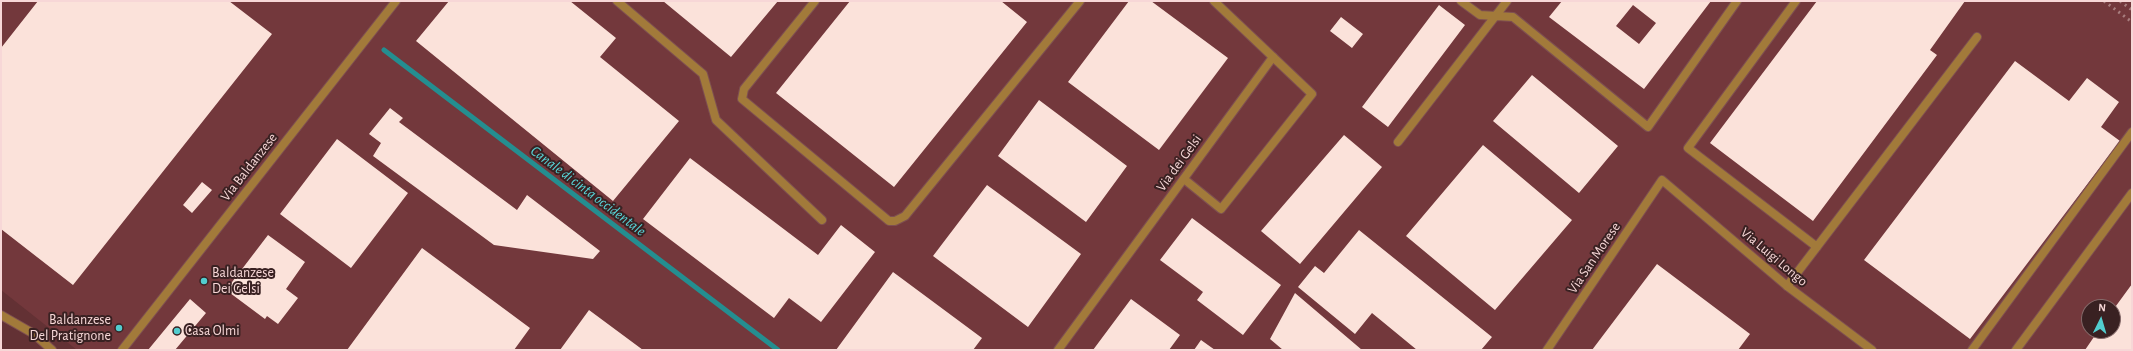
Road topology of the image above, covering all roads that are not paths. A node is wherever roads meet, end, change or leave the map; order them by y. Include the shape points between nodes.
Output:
1 (396, 1) edge
2 (617, 1) edge
3 (815, 1) edge
4 (1080, 1) edge
5 (1214, 1) edge
6 (1461, 1) edge
7 (1507, 1) edge
8 (1737, 1) edge
9 (1796, 1) edge
10 (1496, 16) junction
11 (1977, 37) dead end
12 (1273, 57) junction
13 (2132, 132) edge
14 (1398, 142) dead end
15 (1184, 179) junction
16 (1662, 180) joint
17 (2132, 193) edge
18 (822, 220) dead end
19 (1818, 247) junction
20 (1788, 286) junction
21 (1, 315) edge
22 (52, 350) edge
23 (122, 350) edge
24 (1058, 350) edge
25 (1547, 350) edge
26 (1872, 350) edge
27 (1972, 350) edge
28 (2016, 350) edge

1 - 23 street, Via Baldanzese
2 - 18 street via 703,74 716,120
3 - 4 street via 744,89 742,99 889,221 895,221 905,216
5 - 12 street
6 - 10 street via 1480,15
7 - 10 street
8 - 10 street via 1648,127 1513,17
9 - 19 street via 1688,148
10 - 14 street
11 - 19 street
12 - 15 street, Via dei Gelsi
12 - 15 street via 1312,94 1221,209
13 - 27 street
15 - 24 street, Via dei Gelsi
16 - 20 street, Via Luigi Longo
16 - 25 street, Via San Morese
17 - 28 street
19 - 20 street
20 - 26 street, Via Luigi Longo
21 - 22 street via 34,334

